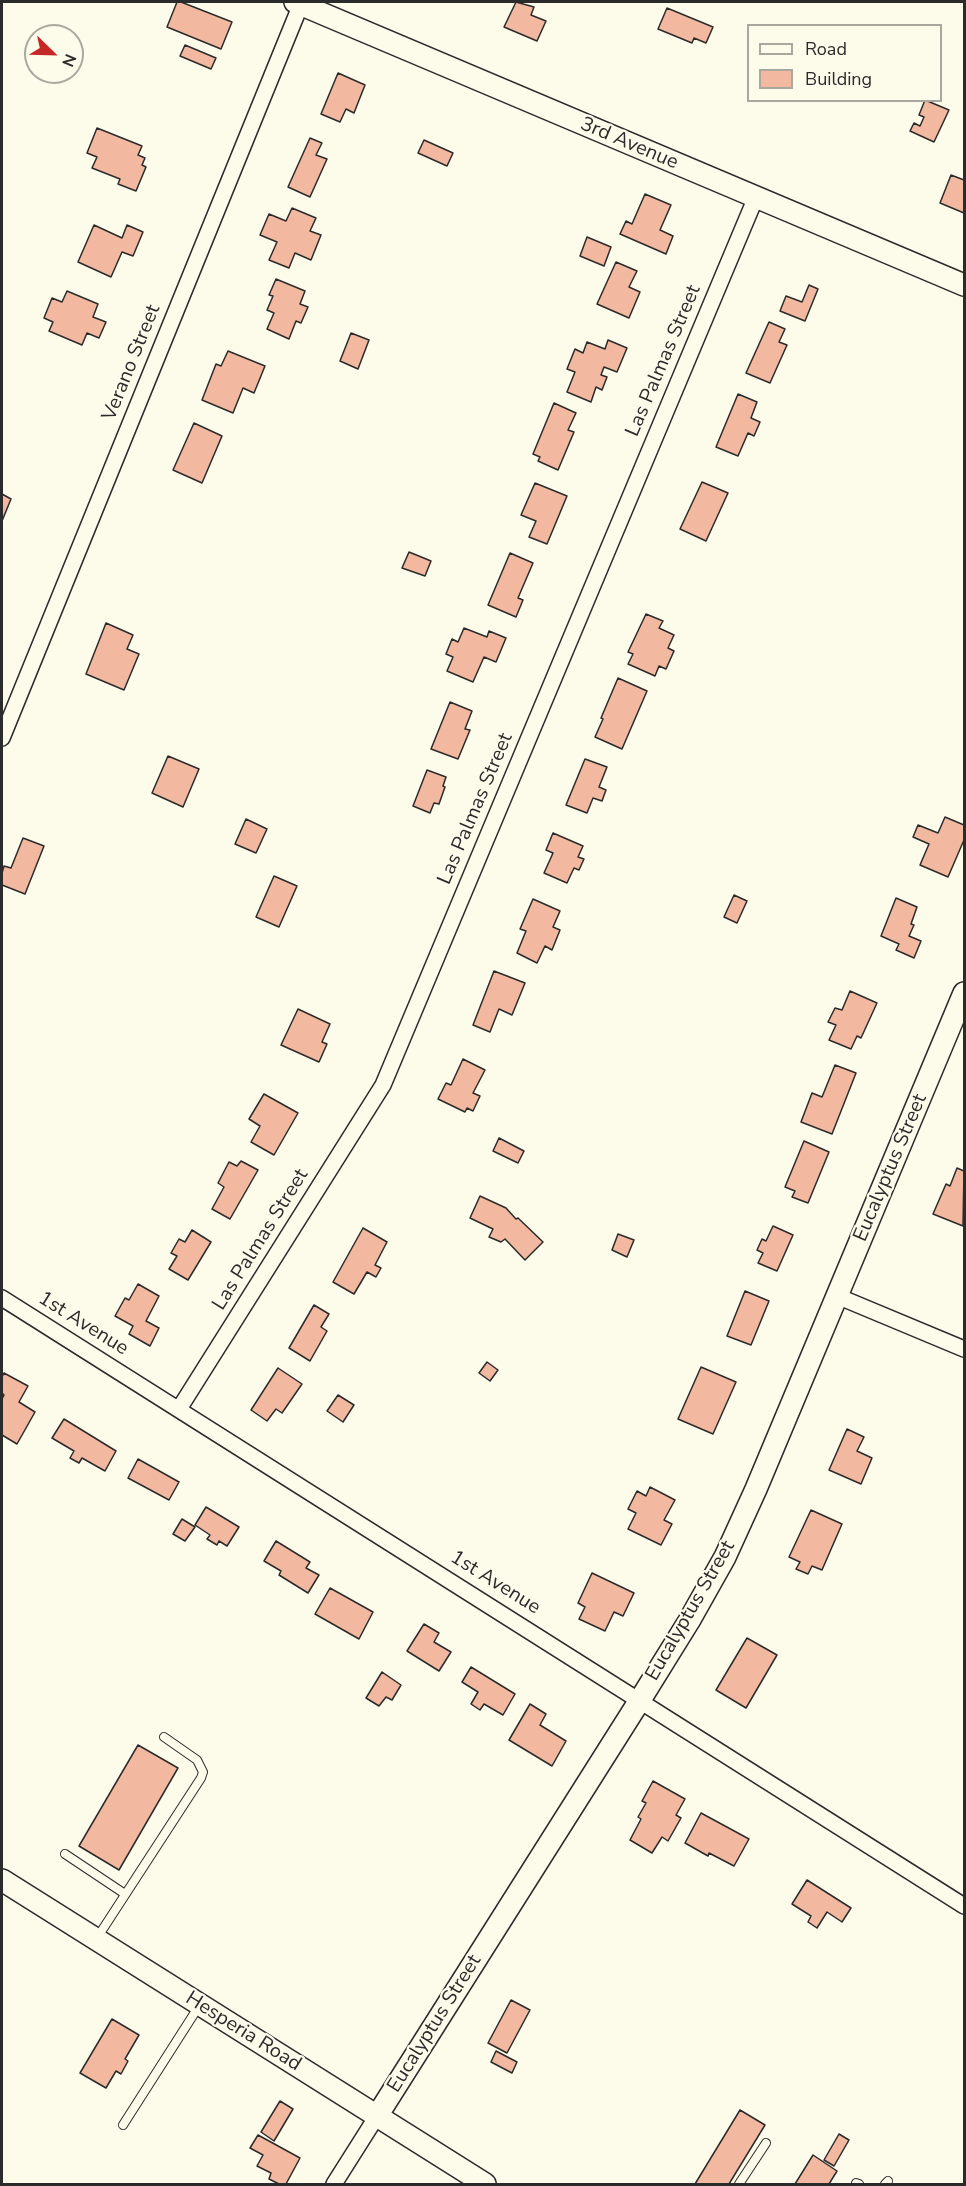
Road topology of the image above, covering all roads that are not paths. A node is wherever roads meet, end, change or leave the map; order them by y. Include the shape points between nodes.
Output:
1 (298, 3) edge
2 (756, 197) junction
3 (964, 285) edge
4 (2, 738) edge
5 (964, 993) edge
6 (837, 1296) junction
7 (2, 1298) edge
8 (964, 1349) edge
9 (179, 1409) junction
10 (640, 1700) junction
11 (164, 1737) dead end
12 (65, 1854) dead end
13 (2, 1880) edge
14 (124, 1894) junction
15 (964, 1906) edge
16 (96, 1939) junction
17 (200, 2004) junction
18 (377, 2116) junction
19 (123, 2125) dead end
20 (766, 2143) dead end
21 (334, 2184) edge
22 (485, 2184) edge
23 (739, 2184) edge

1 - 2 main road, 3rd Avenue
1 - 4 street, Verano Street
2 - 3 main road, 3rd Avenue
2 - 9 street, Las Palmas Street via 383,1085
5 - 6 main road, Eucalyptus Street
6 - 8 street
6 - 10 main road, Eucalyptus Street via 725,1557
7 - 9 street, 1st Avenue
9 - 10 street, 1st Avenue
10 - 15 street, 1st Avenue
10 - 18 main road, Eucalyptus Street
11 - 14 lane via 197,1760 203,1772
12 - 14 lane
13 - 16 main road, Hesperia Road
14 - 16 lane
16 - 17 main road, Hesperia Road
17 - 18 main road, Hesperia Road
17 - 19 lane
18 - 21 street, Eucalyptus Street
18 - 22 main road, Hesperia Road
20 - 23 lane

